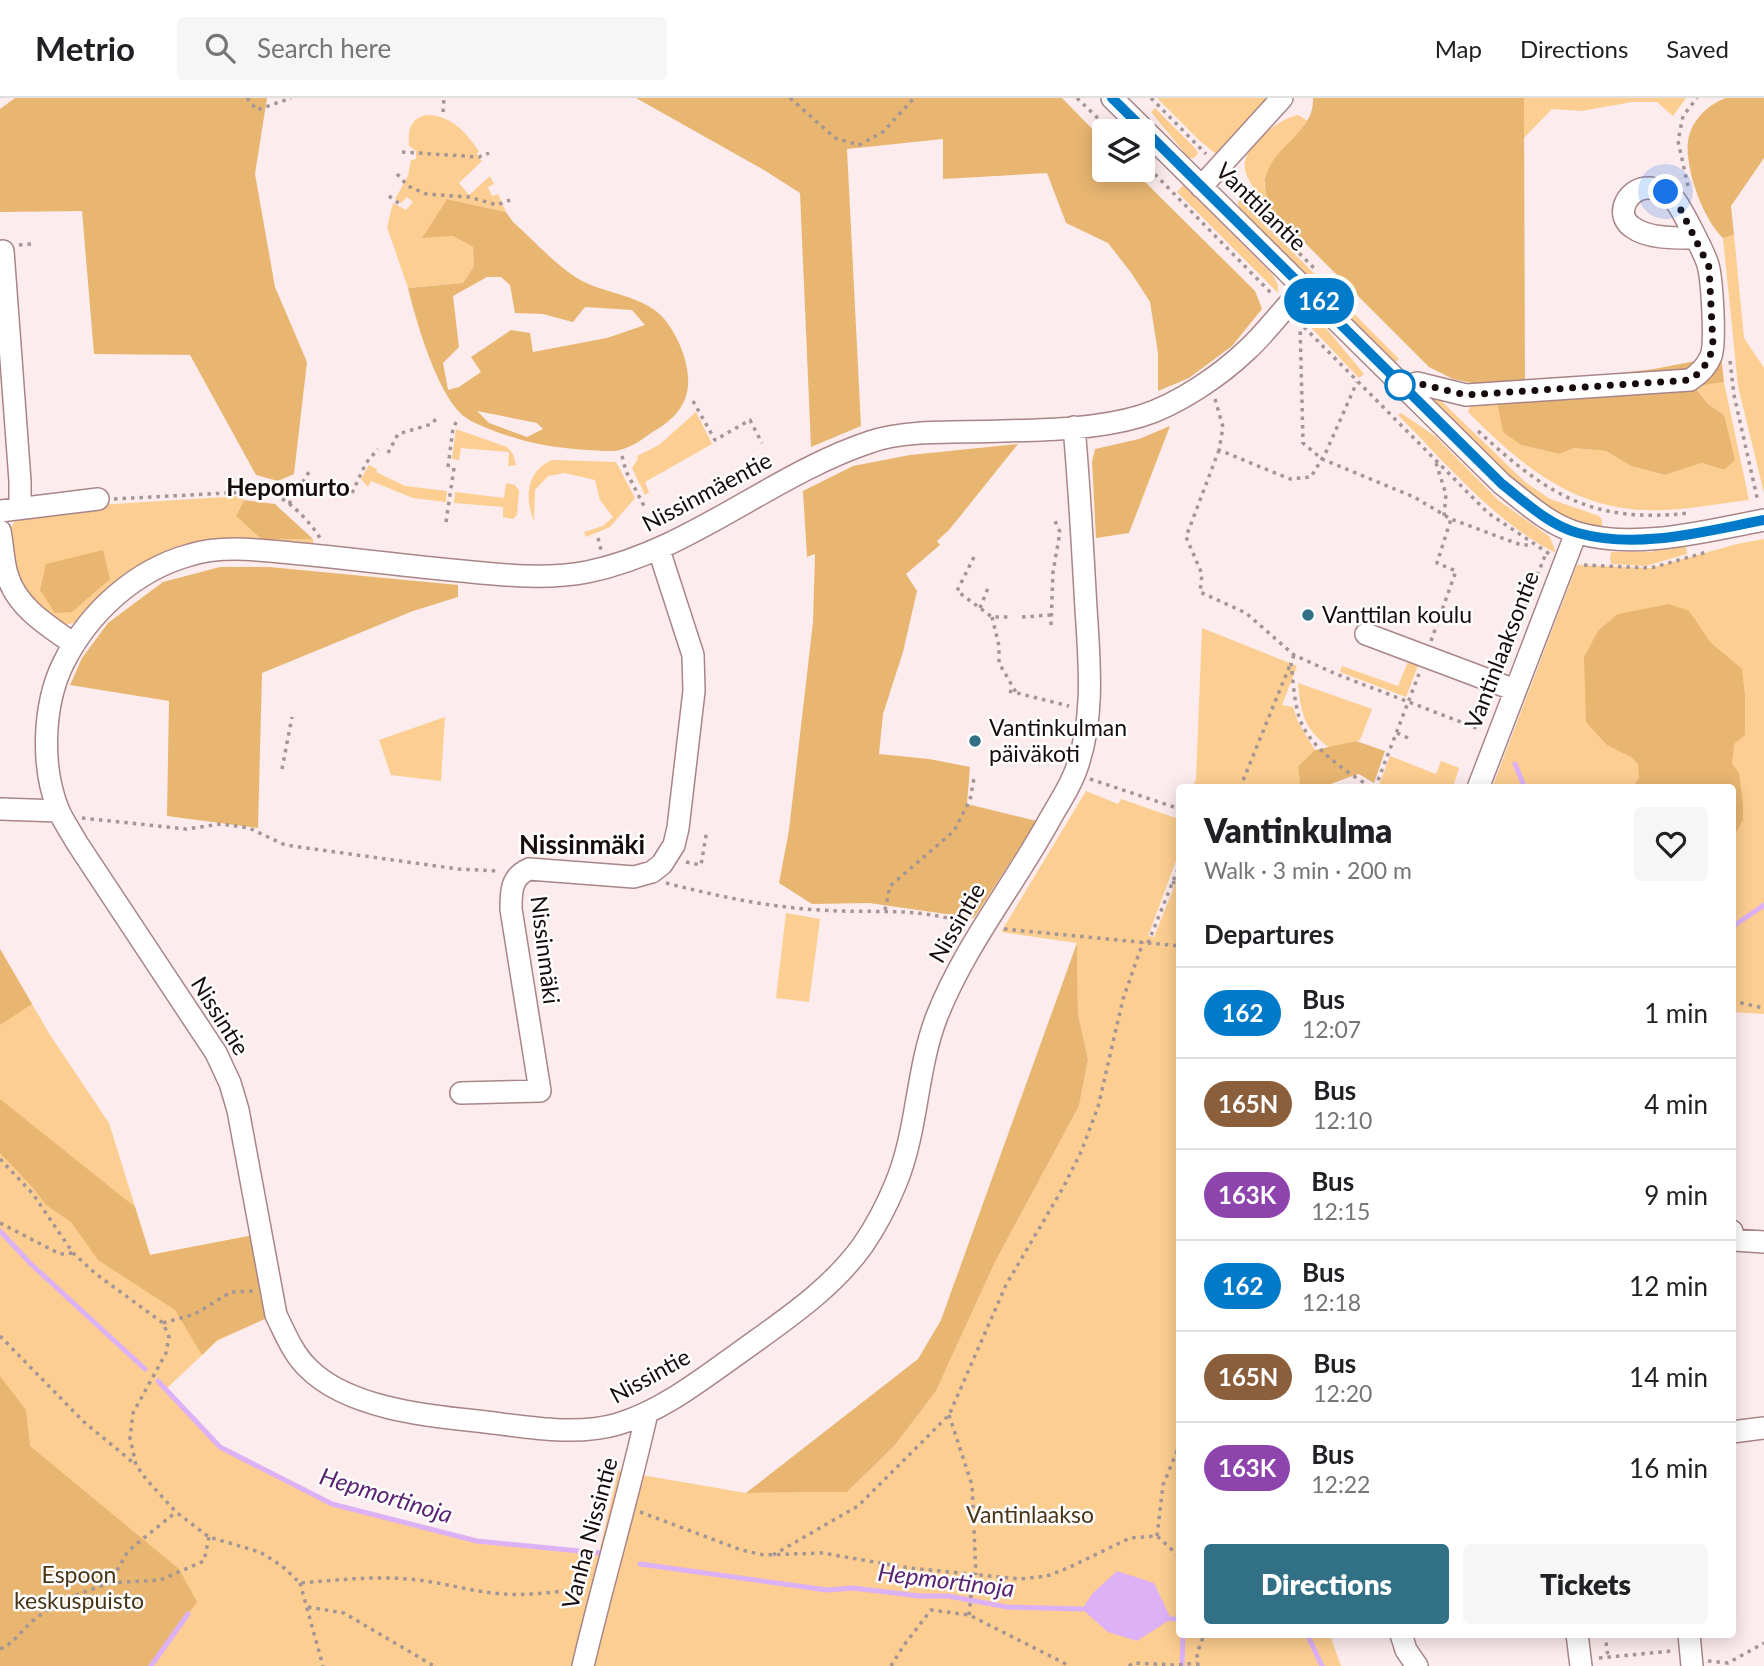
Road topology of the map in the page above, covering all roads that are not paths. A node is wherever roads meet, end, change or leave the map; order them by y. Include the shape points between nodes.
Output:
1 (1112, 98) edge
2 (1282, 98) edge
3 (1201, 187) junction
4 (1695, 238) dead end
5 (4, 251) dead end
6 (1312, 281) junction
7 (1403, 388) junction
8 (1074, 427) junction
9 (98, 499) road end
10 (10, 509) edge
11 (1764, 520) edge
12 (0, 531) edge
13 (1576, 533) junction
14 (659, 550) junction
15 (1366, 634) dead end
16 (74, 644) junction
17 (1515, 690) junction
18 (1480, 784) edge
19 (0, 809) edge
20 (66, 814) junction
21 (461, 1093) dead end
22 (1736, 1240) edge
23 (1764, 1241) edge
24 (647, 1413) junction
25 (1764, 1428) edge
26 (1736, 1432) edge
27 (1402, 1638) edge
28 (1577, 1638) edge
29 (1580, 1663) edge
30 (583, 1666) edge
31 (1417, 1666) edge

1 - 3 street, Vanttilantie
2 - 3 street
3 - 6 street, Vanttilantie
4 - 7 street via 1709,267 1713,345 1705,365 1690,380 1466,395 1417,383
5 - 10 street via 20,481
6 - 7 street, Vanttilantie
6 - 8 street, Nissinmäentie via 1251,347 1181,397 1143,416
7 - 13 street, Vanttilantie via 1502,484 1540,514
8 - 14 street, Nissinmäentie via 875,440 828,457
8 - 24 street, Nissintie via 1089,696 1086,735 1075,773 1040,838 980,924 938,1014 898,1180 862,1247 805,1304
9 - 10 street
11 - 13 street, Vanttilantie via 1650,539 1604,539
12 - 16 street via 14,591 31,612
13 - 17 street, Vantinlaaksontie
14 - 16 street, Nissinmäentie via 606,568 550,576 260,550 192,554 127,586
14 - 21 street, Nissinmäki via 693,655 694,689 674,845 662,864 661,880 529,869 517,876 511,909 540,1091
15 - 17 street
16 - 20 street, Nissintie via 61,668 47,745 50,782
17 - 18 street, Vantinlaaksontie
19 - 20 street
20 - 24 street, Nissintie via 141,941 216,1053 230,1083 276,1315 307,1368 359,1399 469,1420 582,1431 617,1425
22 - 23 street
24 - 30 street, Vanha Nissintie
25 - 26 street
27 - 31 street
28 - 29 street

